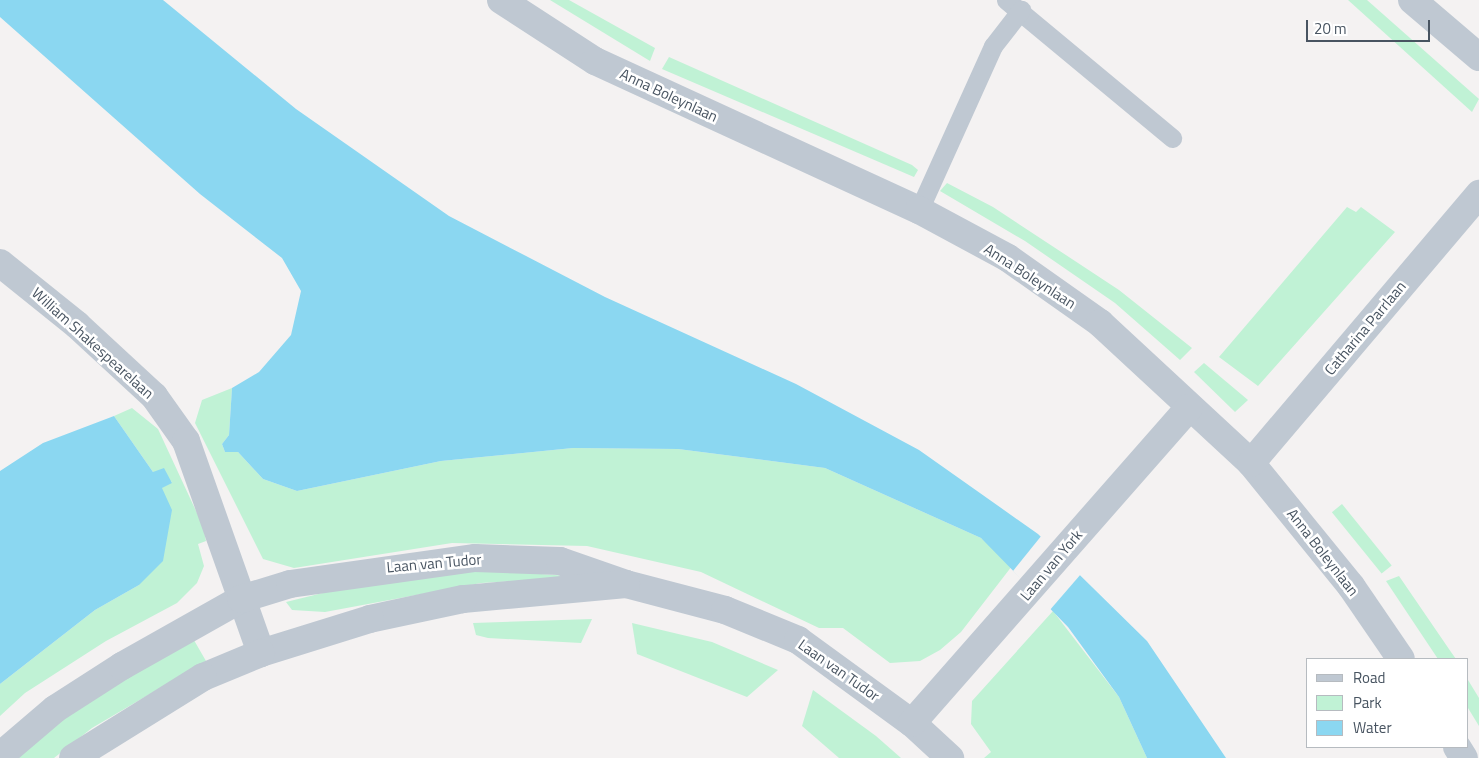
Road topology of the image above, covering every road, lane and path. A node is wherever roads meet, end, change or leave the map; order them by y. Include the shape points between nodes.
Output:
1 (502, 0) edge
2 (1412, 0) edge
3 (1013, 5) edge
4 (1479, 57) edge
5 (1172, 138) dead end
6 (1479, 194) edge
7 (919, 210) junction
8 (0, 263) edge
9 (1189, 408) junction
10 (1251, 463) junction
11 (626, 584) junction
12 (240, 599) junction
13 (261, 653) junction
14 (1400, 658) edge
15 (912, 723) junction
16 (0, 756) edge
17 (73, 758) edge
18 (950, 758) edge

1 - 7 street, Anna Boleynlaan via 595,61
2 - 4 street
3 - 5 lane
3 - 7 lane
6 - 10 street, Catharina Parrlaan
7 - 9 street, Anna Boleynlaan via 1008,258 1100,323
8 - 12 street, William Shakespearelaan via 77,325 154,396 186,441
9 - 10 street, Anna Boleynlaan
9 - 15 street, Laan van York
10 - 14 street, Anna Boleynlaan via 1351,586
11 - 12 street, Laan van Tudor via 560,561 475,558 356,572
11 - 13 street, Laan van Tudor via 463,599 370,619
11 - 15 street, Laan van Tudor via 725,610 798,640
12 - 13 street
12 - 16 street, Laan van Tudor via 55,709
13 - 17 street, Laan van Tudor via 203,677
15 - 18 street, Laan van Tudor

